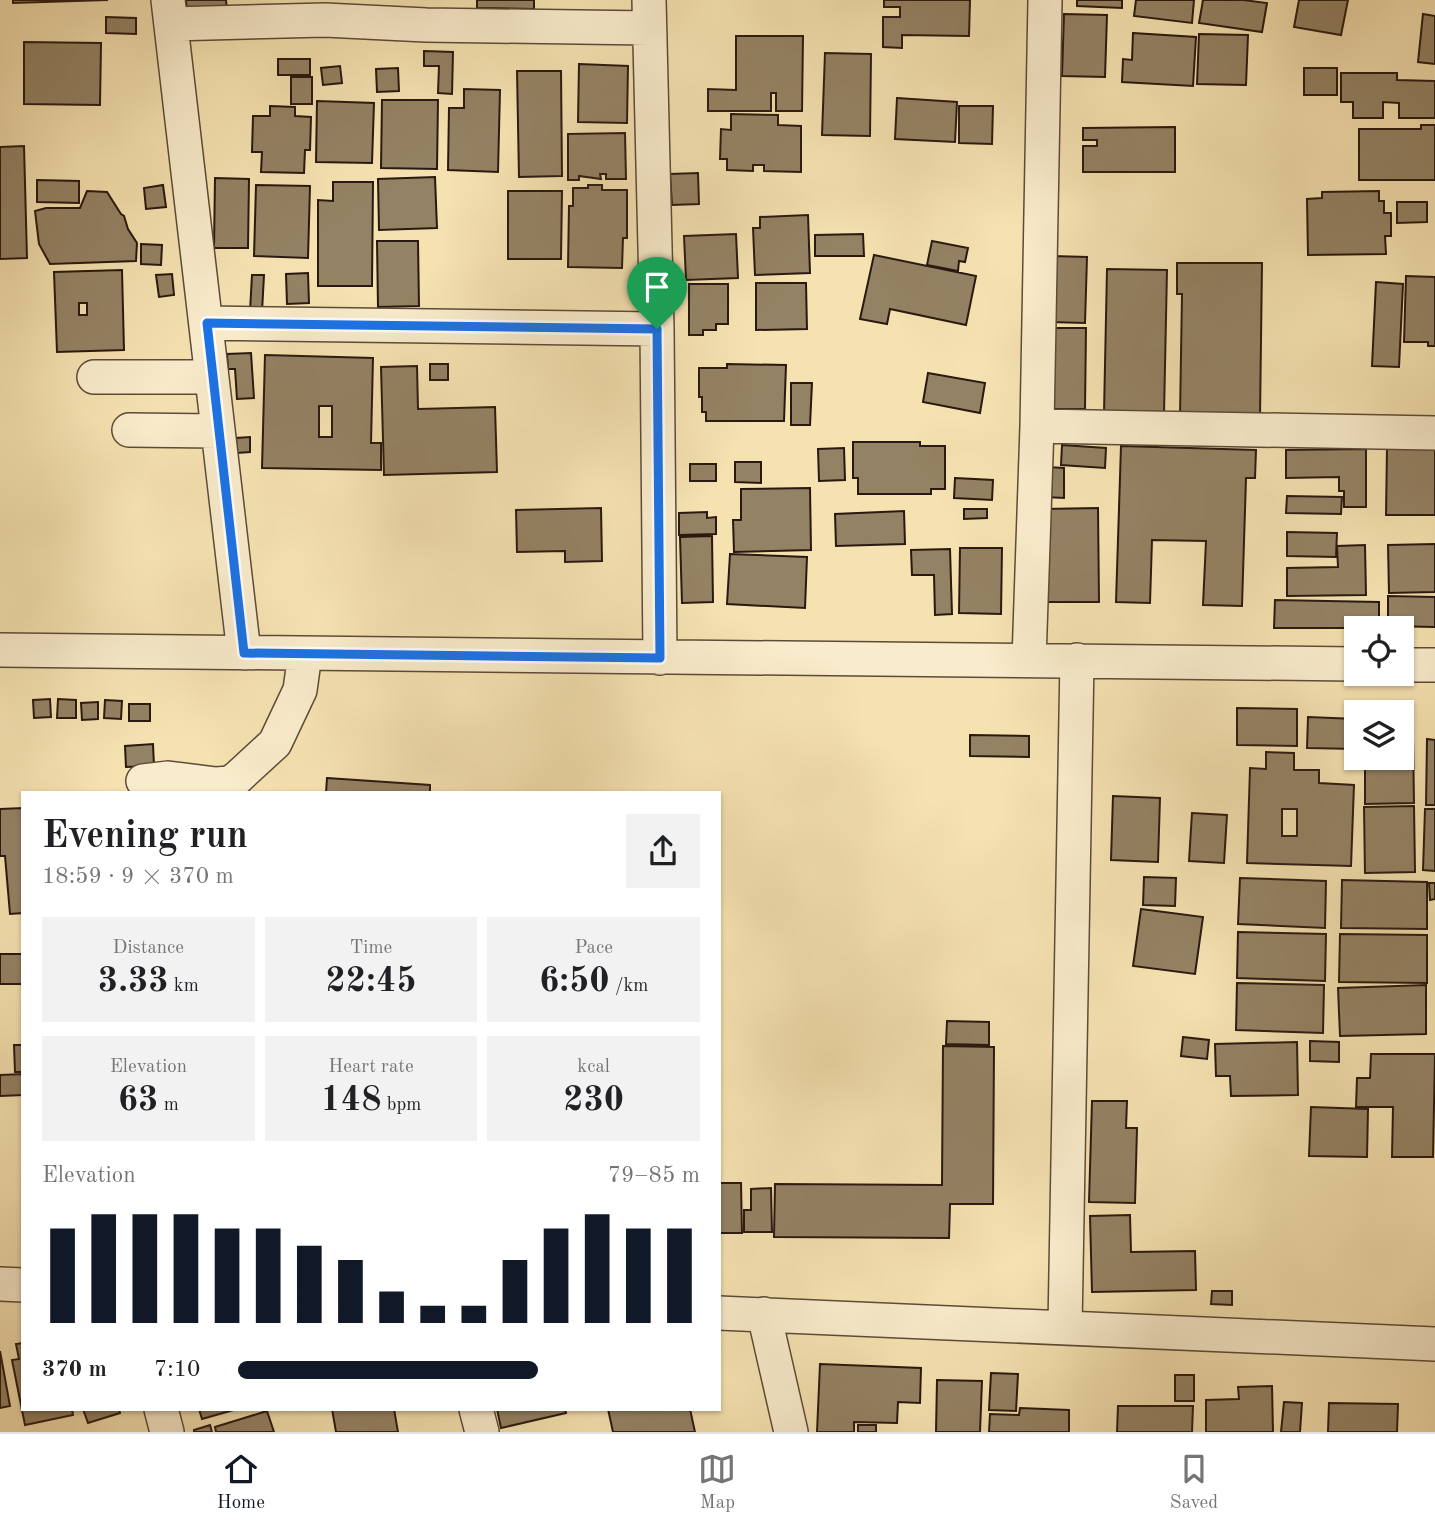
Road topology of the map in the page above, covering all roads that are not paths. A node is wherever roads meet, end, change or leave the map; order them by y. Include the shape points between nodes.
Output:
1 (1045, 0) edge
2 (169, 12) edge
3 (426, 13) edge
4 (649, 14) edge
5 (207, 323) junction
6 (657, 329) junction
7 (94, 377) dead end
8 (211, 377) junction
9 (1037, 426) junction
10 (129, 430) dead end
11 (217, 430) junction
12 (1435, 433) edge
13 (0, 650) edge
14 (244, 653) junction
15 (305, 654) junction
16 (660, 658) junction
17 (1028, 660) junction
18 (1077, 660) junction
19 (1344, 664) edge
20 (1414, 665) edge
21 (1435, 665) edge
22 (143, 781) dead end
23 (0, 1284) edge
24 (21, 1285) edge
25 (721, 1313) edge
26 (764, 1314) junction
27 (1065, 1327) junction
28 (1435, 1344) edge
29 (162, 1411) edge
30 (477, 1411) edge
31 (167, 1432) edge
32 (482, 1432) edge
33 (791, 1432) edge

1 - 9 street
2 - 3 street via 325,20
2 - 5 street
3 - 4 street
4 - 6 street
5 - 6 street
5 - 8 street
6 - 16 street
7 - 8 street
8 - 11 street
9 - 12 street
9 - 17 street
10 - 11 street
11 - 14 street
13 - 14 street
14 - 15 street
15 - 16 street
15 - 22 street via 300,690 275,743 237,778 216,784 168,778
16 - 17 street
17 - 18 street
18 - 19 street
18 - 27 street
20 - 21 street
23 - 24 street
25 - 26 street
26 - 27 street
26 - 33 street
27 - 28 street
29 - 31 street
30 - 32 street

